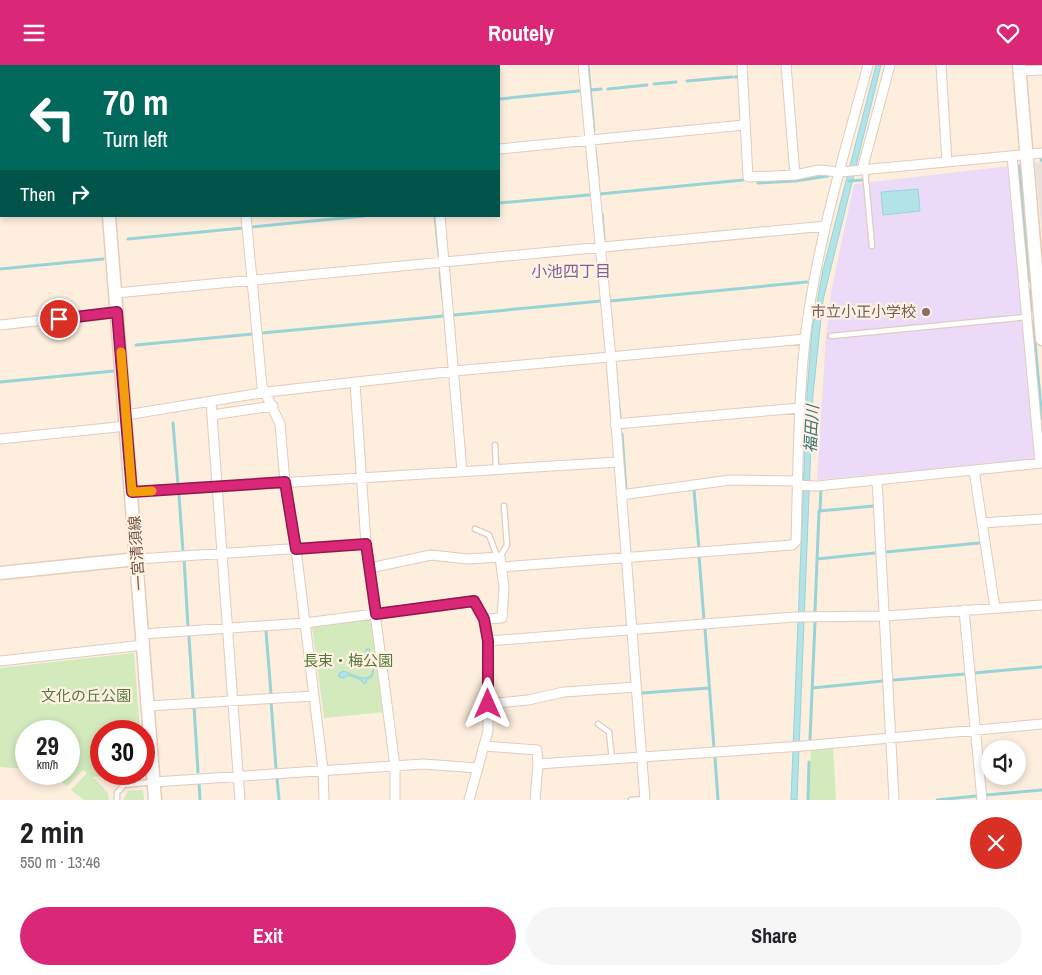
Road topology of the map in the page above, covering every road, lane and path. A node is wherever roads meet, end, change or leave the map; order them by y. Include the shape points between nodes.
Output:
1 (583, 65) edge
2 (742, 65) edge
3 (786, 65) edge
4 (868, 65) edge
5 (890, 65) edge
6 (941, 65) edge
7 (1020, 68) edge
8 (1042, 70) edge
9 (744, 125) junction
10 (590, 140) junction
11 (500, 149) edge
12 (1042, 153) edge
13 (1025, 155) junction
14 (1012, 156) junction
15 (947, 162) junction
16 (861, 170) junction
17 (842, 172) junction
18 (795, 175) junction
19 (109, 217) edge
20 (246, 217) edge
21 (440, 217) edge
22 (826, 226) junction
23 (872, 246) dead end
24 (600, 247) junction
25 (445, 262) junction
26 (252, 280) junction
27 (116, 293) junction
28 (117, 312) junction
29 (1040, 316) junction
30 (1026, 317) junction
31 (0, 325) edge
32 (832, 336) dead end
33 (805, 339) junction
34 (1042, 339) edge
35 (610, 359) junction
36 (455, 371) junction
37 (355, 383) junction
38 (267, 392) junction
39 (211, 402) junction
40 (273, 406) junction
41 (800, 408) junction
42 (212, 415) junction
43 (126, 421) junction
44 (616, 425) junction
45 (0, 439) edge
46 (495, 445) dead end
47 (618, 462) junction
48 (1041, 463) edge
49 (496, 468) junction
50 (974, 470) junction
51 (462, 471) junction
52 (361, 477) junction
53 (877, 480) junction
54 (285, 482) junction
55 (798, 484) junction
56 (219, 487) junction
57 (132, 492) junction
58 (621, 495) junction
59 (504, 506) dead end
60 (1042, 519) edge
61 (982, 523) junction
62 (475, 529) dead end
63 (366, 544) junction
64 (296, 549) junction
65 (223, 553) junction
66 (499, 558) junction
67 (626, 558) junction
68 (138, 559) junction
69 (502, 567) junction
70 (370, 568) junction
71 (0, 573) edge
72 (1042, 605) edge
73 (995, 608) junction
74 (964, 610) junction
75 (376, 614) junction
76 (884, 616) junction
77 (484, 619) junction
78 (304, 623) junction
79 (228, 629) junction
80 (632, 631) junction
81 (143, 640) junction
82 (488, 641) junction
83 (0, 661) edge
84 (636, 687) junction
85 (314, 696) junction
86 (233, 700) junction
87 (488, 704) junction
88 (148, 706) junction
89 (149, 720) edge
90 (598, 724) dead end
91 (1042, 724) edge
92 (975, 730) junction
93 (891, 737) junction
94 (485, 746) junction
95 (642, 758) junction
96 (612, 760) junction
97 (538, 764) junction
98 (395, 766) junction
99 (478, 768) junction
100 (323, 770) junction
101 (239, 776) junction
102 (155, 782) edge
103 (124, 785) edge
104 (154, 785) edge
105 (117, 800) edge
106 (155, 800) edge
107 (240, 800) edge
108 (324, 800) edge
109 (395, 800) edge
110 (468, 800) edge
111 (534, 800) edge
112 (631, 800) edge
113 (645, 800) edge
114 (894, 800) edge
115 (982, 800) edge

1 - 10 street
2 - 9 street
3 - 18 street
4 - 17 street
5 - 16 street
6 - 15 street
7 - 8 street
7 - 13 main road
9 - 10 street
9 - 18 street via 748,177
10 - 11 street
10 - 24 street
12 - 13 street
13 - 14 street
13 - 29 main road
14 - 15 street
14 - 30 street
15 - 16 street
16 - 17 street
16 - 23 lane
17 - 18 street via 819,170
17 - 22 street
19 - 27 main road, 一宮清須線
20 - 26 street
21 - 25 street
22 - 24 street
22 - 33 street
24 - 25 street
24 - 35 street
25 - 26 street
25 - 36 street
26 - 27 street
26 - 38 street via 262,386
27 - 28 main road, 一宮清須線
28 - 31 street
28 - 43 main road, 一宮清須線
29 - 30 street
29 - 34 main road
30 - 32 lane
30 - 48 street
33 - 35 street
33 - 41 street
35 - 36 street
35 - 44 street
36 - 37 street
36 - 51 street
37 - 38 street
37 - 52 street
38 - 39 street
38 - 40 street
39 - 42 street
39 - 43 street
40 - 42 street
40 - 54 street via 280,424
41 - 44 street
41 - 55 street
42 - 56 street
43 - 45 street
43 - 57 main road, 一宮清須線
44 - 47 street
46 - 49 lane
47 - 49 street
47 - 58 street
48 - 50 street
49 - 51 street
50 - 53 street
50 - 61 street
51 - 52 street
52 - 54 street
52 - 63 street
53 - 55 street via 814,486
53 - 76 street
54 - 56 street
54 - 64 street
55 - 58 street via 730,480
55 - 67 street via 796,541 792,545
56 - 57 street
56 - 65 street
57 - 68 main road, 一宮清須線
58 - 67 street
59 - 66 lane via 507,545
60 - 61 street
61 - 73 street
62 - 66 lane via 489,535
63 - 64 street
63 - 70 street
64 - 65 street
64 - 78 street
65 - 68 street
65 - 79 street
66 - 69 street
66 - 70 street via 431,555
67 - 69 street
67 - 80 street
68 - 71 main road
68 - 81 main road, 一宮清須線
69 - 77 street via 502,617
70 - 75 street
72 - 73 street
73 - 74 street
74 - 76 street
74 - 92 street
75 - 77 street via 474,601
75 - 78 street
75 - 98 street
76 - 80 street via 808,616
76 - 93 street
77 - 82 street
78 - 79 street
78 - 85 street
79 - 81 street
79 - 86 street
80 - 82 street
80 - 84 street
81 - 83 street
81 - 88 main road, 一宮清須線
82 - 87 street
84 - 87 street via 564,692
84 - 95 street
85 - 86 street
85 - 100 street
86 - 88 street
86 - 101 street
87 - 94 street
88 - 89 main road, 一宮清須線
90 - 96 lane via 608,733
91 - 92 street
92 - 93 street
92 - 115 street
93 - 95 street
93 - 114 street
94 - 97 street via 538,750
94 - 99 street
95 - 96 street
95 - 113 street
96 - 97 street
97 - 111 street
98 - 99 street via 423,764
98 - 100 street
98 - 109 street
99 - 110 street
100 - 101 street
100 - 108 street
101 - 102 street
101 - 107 street
103 - 105 lane via 117,793
104 - 106 main road, 一宮清須線
112 - 113 lane

